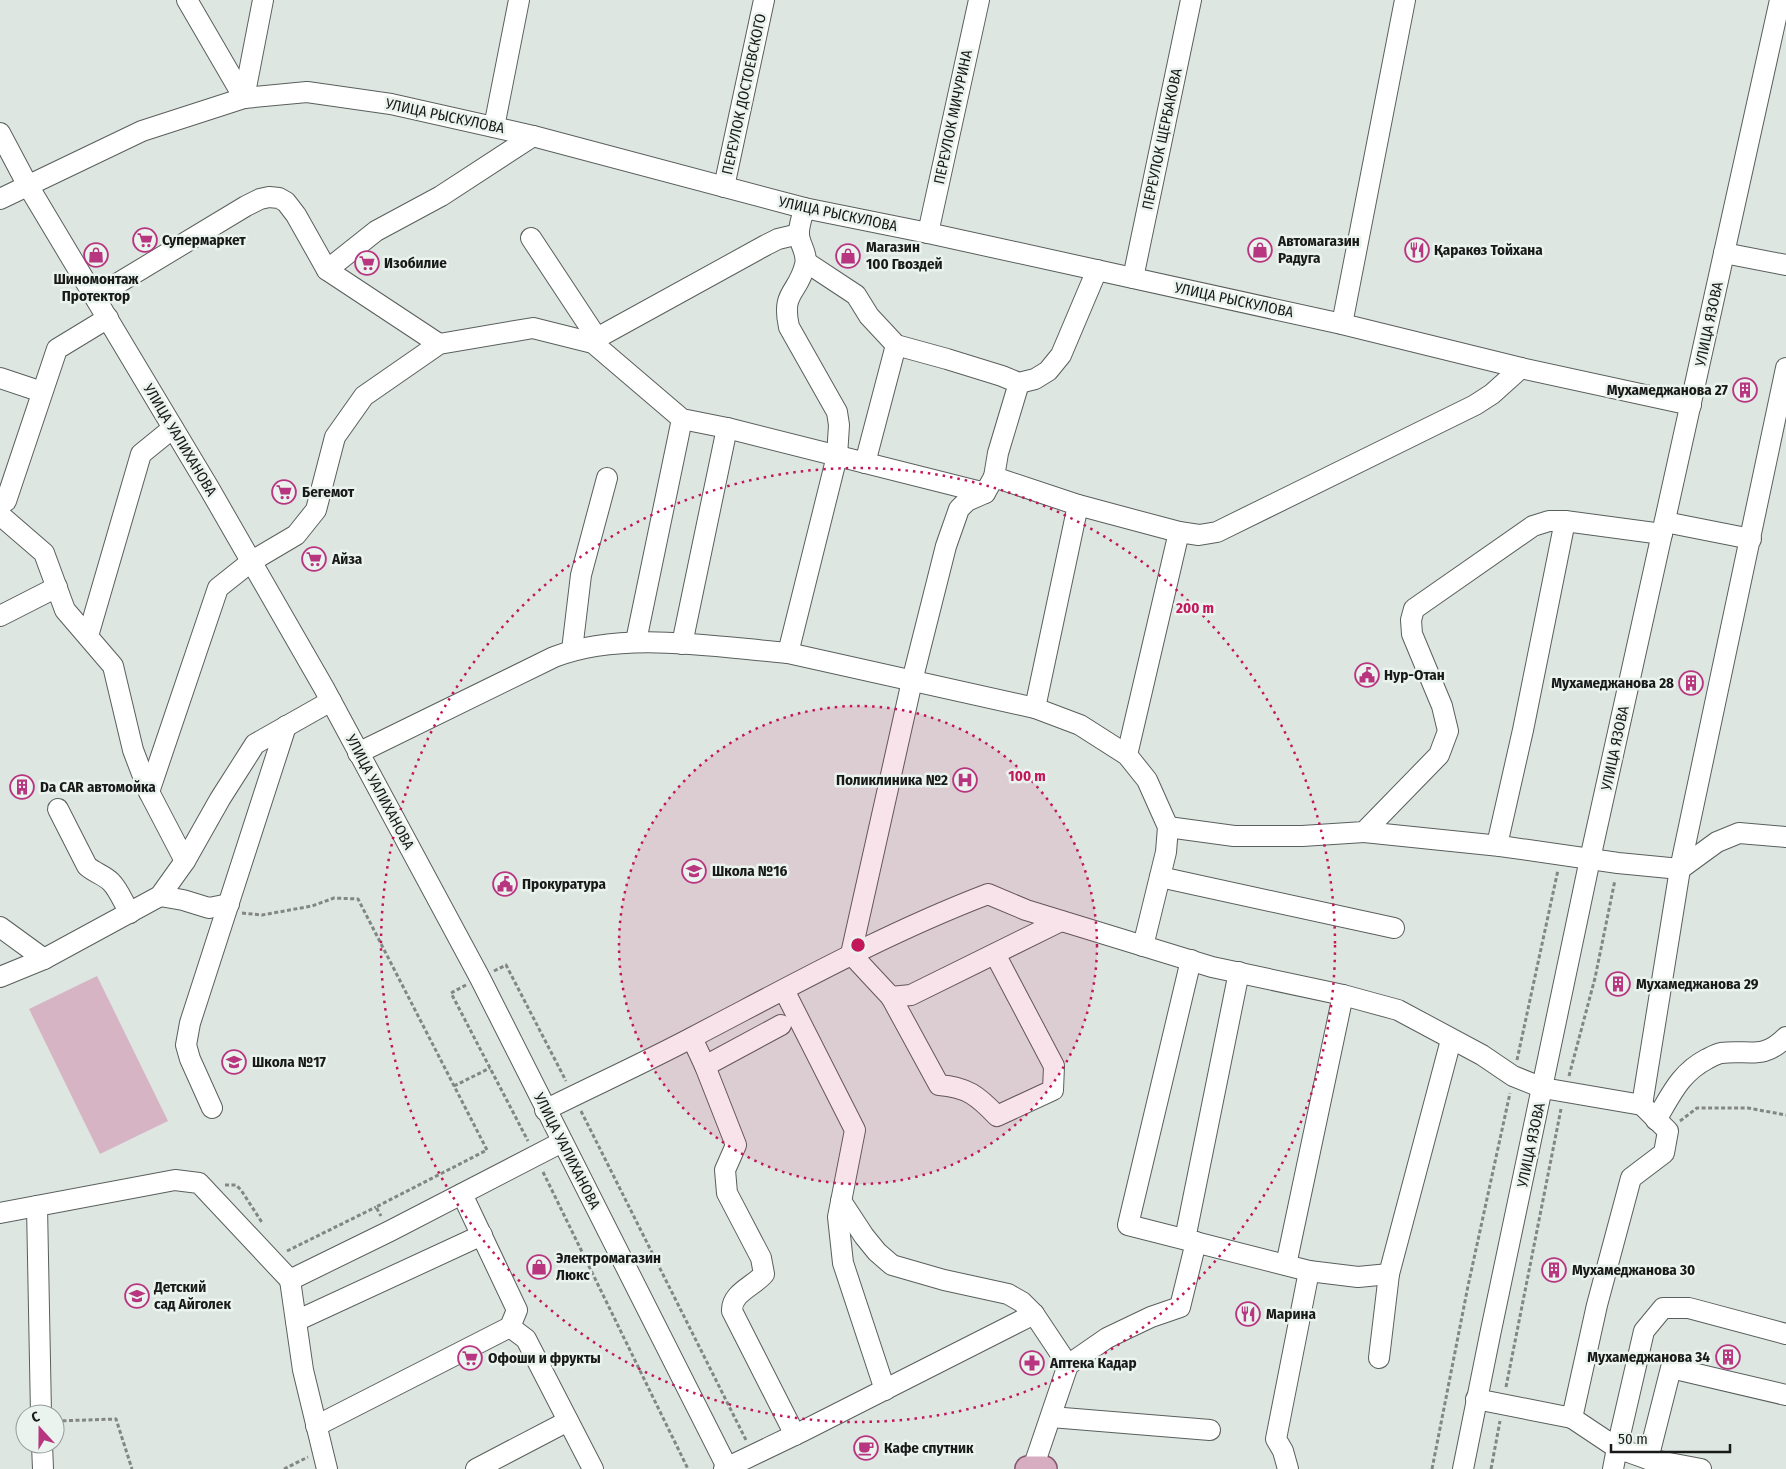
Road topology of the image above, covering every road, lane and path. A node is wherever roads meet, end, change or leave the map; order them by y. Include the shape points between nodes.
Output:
1 (187, 0) edge
2 (263, 0) edge
3 (519, 0) edge
4 (764, 0) edge
5 (979, 0) edge
6 (1191, 0) edge
7 (1405, 0) edge
8 (1780, 0) edge
9 (244, 98) junction
10 (494, 127) junction
11 (0, 133) edge
12 (533, 136) junction
13 (27, 184) junction
14 (724, 187) junction
15 (0, 198) edge
16 (804, 208) junction
17 (928, 233) junction
18 (799, 234) junction
19 (531, 238) dead end
20 (1724, 253) junction
21 (806, 262) junction
22 (1786, 264) edge
23 (327, 270) junction
24 (1096, 270) junction
25 (1133, 278) junction
26 (95, 296) junction
27 (108, 318) junction
28 (1342, 324) junction
29 (595, 341) junction
30 (439, 344) junction
31 (896, 346) junction
32 (1521, 368) junction
33 (1786, 368) edge
34 (0, 378) edge
35 (1019, 383) junction
36 (42, 392) junction
37 (1691, 405) junction
38 (682, 419) junction
39 (173, 428) junction
40 (728, 428) junction
41 (837, 456) junction
42 (865, 463) junction
43 (606, 478) dead end
44 (989, 485) junction
45 (0, 504) edge
46 (1078, 505) junction
47 (0, 515) edge
48 (1566, 521) junction
49 (1664, 528) junction
50 (1179, 532) junction
51 (1751, 540) junction
52 (252, 561) junction
53 (57, 587) junction
54 (0, 616) edge
55 (88, 636) junction
56 (636, 641) junction
57 (682, 644) junction
58 (572, 650) junction
59 (788, 653) junction
60 (912, 681) junction
61 (331, 701) junction
62 (1035, 708) junction
63 (286, 726) junction
64 (358, 753) junction
65 (1127, 755) junction
66 (148, 792) junction
67 (58, 809) dead end
68 (1168, 827) junction
69 (1364, 832) junction
70 (1786, 837) edge
71 (1500, 846) junction
72 (1561, 855) junction
73 (1590, 859) junction
74 (185, 861) junction
75 (1618, 863) junction
76 (1680, 869) junction
77 (1160, 877) junction
78 (160, 896) junction
79 (228, 907) junction
80 (130, 914) junction
81 (1061, 921) junction
82 (0, 927) edge
83 (1394, 928) dead end
84 (1143, 946) junction
85 (850, 954) junction
86 (994, 954) junction
87 (44, 960) junction
88 (1191, 960) junction
89 (1239, 972) junction
90 (0, 978) edge
91 (480, 978) junction
92 (784, 990) junction
93 (1343, 995) junction
94 (891, 997) junction
95 (781, 1025) dead end
96 (1786, 1037) edge
97 (692, 1038) junction
98 (1451, 1040) junction
99 (705, 1066) junction
100 (490, 1068) junction
101 (1513, 1076) junction
102 (454, 1086) junction
103 (1543, 1088) junction
104 (1565, 1092) junction
105 (574, 1096) junction
106 (1642, 1105) junction
107 (212, 1108) dead end
108 (545, 1110) junction
109 (1786, 1115) edge
110 (1662, 1126) junction
111 (562, 1142) junction
112 (535, 1156) junction
113 (199, 1183) junction
114 (462, 1194) junction
115 (841, 1201) junction
116 (37, 1206) junction
117 (376, 1207) junction
118 (0, 1213) edge
119 (268, 1230) dead end
120 (390, 1231) junction
121 (482, 1235) junction
122 (1190, 1241) junction
123 (283, 1252) dead end
124 (1286, 1265) junction
125 (1309, 1271) junction
126 (1389, 1274) junction
127 (290, 1280) junction
128 (1034, 1314) junction
129 (296, 1321) junction
130 (510, 1327) junction
131 (1786, 1334) edge
132 (1379, 1358) dead end
133 (1068, 1365) junction
134 (885, 1390) junction
135 (1786, 1395) edge
136 (1476, 1399) junction
137 (41, 1404) edge
138 (1503, 1404) junction
139 (1051, 1416) junction
140 (1572, 1418) junction
141 (65, 1421) edge
142 (568, 1421) junction
143 (316, 1426) junction
144 (1210, 1430) dead end
145 (795, 1435) junction
146 (1617, 1448) junction
147 (42, 1454) edge
148 (753, 1454) junction
149 (1648, 1459) junction
150 (324, 1460) edge
151 (726, 1468) edge
152 (43, 1469) edge
153 (132, 1469) edge
154 (284, 1469) edge
155 (476, 1469) edge
156 (594, 1469) edge
157 (688, 1469) edge
158 (1035, 1469) edge
159 (1288, 1469) edge
160 (1432, 1469) edge
161 (1463, 1469) edge
162 (1491, 1469) edge
163 (1613, 1469) edge
164 (1701, 1469) edge

1 - 9 street
2 - 9 street
3 - 10 street
4 - 14 street, ПЕРЕУЛОК ДОСТОЕВСКОГО
5 - 17 street, ПЕРЕУЛОК МИЧУРИНА
6 - 25 street, ПЕРЕУЛОК ЩЕРБАКОВА
7 - 28 street
8 - 20 street, УЛИЦА ЯЗОВА
9 - 10 street, УЛИЦА РЫСКУЛОВА via 307,92 392,104
9 - 13 street, УЛИЦА РЫСКУЛОВА via 142,131
10 - 12 street, УЛИЦА РЫСКУЛОВА
11 - 13 street, УЛИЦА УАЛИХАНОВА
12 - 14 street, УЛИЦА РЫСКУЛОВА
12 - 23 street via 440,196 376,231
13 - 15 street, УЛИЦА РЫСКУЛОВА
13 - 26 street, УЛИЦА УАЛИХАНОВА
14 - 16 street, УЛИЦА РЫСКУЛОВА
16 - 17 street, УЛИЦА РЫСКУЛОВА
16 - 18 street
17 - 24 street, УЛИЦА РЫСКУЛОВА
18 - 21 street
18 - 29 street via 766,245
19 - 29 street
20 - 22 street
20 - 37 street, УЛИЦА ЯЗОВА
21 - 31 street via 856,295 869,316
21 - 41 street via 801,279 787,301 788,327 837,412
23 - 26 street via 286,202 269,197 246,206
23 - 30 street
24 - 25 street, УЛИЦА РЫСКУЛОВА
24 - 35 street via 1061,355 1048,371
25 - 28 street, УЛИЦА РЫСКУЛОВА
26 - 27 street, УЛИЦА УАЛИХАНОВА
27 - 36 street via 57,349
27 - 39 street, УЛИЦА УАЛИХАНОВА
28 - 32 street, УЛИЦА РЫСКУЛОВА
29 - 30 street via 533,328
29 - 38 street
30 - 52 street via 364,396 335,437 316,510 296,535
31 - 35 street
31 - 42 street
32 - 37 street, УЛИЦА РЫСКУЛОВА
32 - 50 street via 1475,405 1217,532
33 - 51 street
34 - 36 street
35 - 44 street
36 - 45 street via 6,501
37 - 49 street, УЛИЦА ЯЗОВА
38 - 40 street
38 - 56 street
39 - 52 street, УЛИЦА УАЛИХАНОВА
39 - 55 street via 141,454
40 - 41 street
40 - 57 street
41 - 42 street
41 - 59 street
42 - 44 street
43 - 58 street via 581,575
44 - 46 street
44 - 60 street via 959,509 946,546
46 - 50 street
46 - 62 street
47 - 53 street via 44,553
48 - 49 street
48 - 69 street via 1532,526 1414,609 1412,634 1442,706 1448,731 1439,755
48 - 71 street via 1499,836
49 - 51 street
49 - 73 street, УЛИЦА ЯЗОВА
50 - 65 street
51 - 76 street
52 - 61 street, УЛИЦА УАЛИХАНОВА
52 - 66 street via 218,588
53 - 54 street
53 - 55 street via 65,610
55 - 66 street via 113,666 133,750
56 - 57 street
56 - 58 street
57 - 59 street
58 - 64 street
59 - 60 street
60 - 62 street
60 - 85 street
61 - 63 street
61 - 64 street, УЛИЦА УАЛИХАНОВА
62 - 65 street via 1080,725
63 - 74 street via 251,749
63 - 79 street
64 - 91 street, УЛИЦА УАЛИХАНОВА
65 - 68 street via 1147,780
66 - 74 street
67 - 80 street via 87,866 112,883
68 - 69 street via 1234,836
68 - 77 street
69 - 71 street
70 - 76 street via 1739,833 1716,842
71 - 72 street
72 - 73 street
72 - 101 path
73 - 75 street
73 - 103 street, УЛИЦА ЯЗОВА
74 - 78 street
75 - 76 street
75 - 104 path via 1595,978
76 - 106 street
77 - 83 street
77 - 84 street
78 - 79 street via 209,908
78 - 80 street
79 - 102 path via 262,915 312,906 334,898 358,899
79 - 107 street via 190,1023 186,1045
80 - 87 street
81 - 84 street
81 - 85 street via 988,894
81 - 86 street
82 - 87 street
84 - 88 street
85 - 92 street
85 - 94 street
86 - 94 street via 911,995
86 - 94 street via 1054,1066 1053,1090 997,1116 980,1098 957,1087 938,1085
87 - 90 street
88 - 89 street
88 - 122 street via 1128,1225
89 - 93 street
89 - 122 street
91 - 100 path via 451,993
91 - 105 path via 506,964
91 - 108 street, УЛИЦА УАЛИХАНОВА
92 - 97 street
92 - 115 street via 855,1130
93 - 98 street via 1398,1010
93 - 124 street
95 - 99 street
96 - 110 street via 1759,1053 1720,1053 1694,1066 1679,1081
97 - 99 street
97 - 105 street
98 - 101 street via 1482,1055
98 - 126 street
99 - 145 street via 736,1145 725,1170 727,1193 762,1258 764,1274 734,1298 732,1311
100 - 102 path
100 - 112 path
101 - 103 street
101 - 160 path
102 - 117 path via 487,1150
103 - 104 street
103 - 136 street, УЛИЦА ЯЗОВА
104 - 106 street
104 - 138 path
105 - 108 street
105 - 148 path
106 - 110 street
108 - 111 street, УЛИЦА УАЛИХАНОВА
109 - 110 path via 1748,1108 1697,1108
110 - 140 street via 1664,1153 1631,1178 1597,1305
111 - 112 street
111 - 151 street, УЛИЦА УАЛИХАНОВА
112 - 114 street
112 - 157 path
113 - 116 street via 175,1180
113 - 119 path via 236,1185
113 - 127 street
114 - 120 street
114 - 121 street
115 - 128 street via 864,1236 892,1265 1008,1294
115 - 134 street via 838,1216 843,1263
116 - 118 street
116 - 137 street
117 - 120 path
117 - 123 path
120 - 127 street
121 - 129 street
121 - 130 street via 517,1310
122 - 124 street
122 - 133 street via 1180,1307 1107,1338
124 - 125 street
125 - 126 street via 1358,1277
125 - 159 street via 1276,1439
126 - 132 street
127 - 129 street
128 - 133 street
128 - 134 street
129 - 143 street
130 - 142 street via 526,1339
130 - 143 street
131 - 146 street via 1689,1308 1663,1308 1644,1331
133 - 139 street
134 - 145 street
135 - 149 street via 1671,1368
136 - 138 street
136 - 161 street, УЛИЦА ЯЗОВА
138 - 140 street
138 - 162 path
139 - 144 street
139 - 158 street
140 - 146 street
141 - 153 path via 116,1419
142 - 155 street
142 - 156 street
143 - 150 street
145 - 148 street
146 - 149 street
146 - 163 street
147 - 152 street
148 - 151 street
149 - 164 street
150 - 154 path

